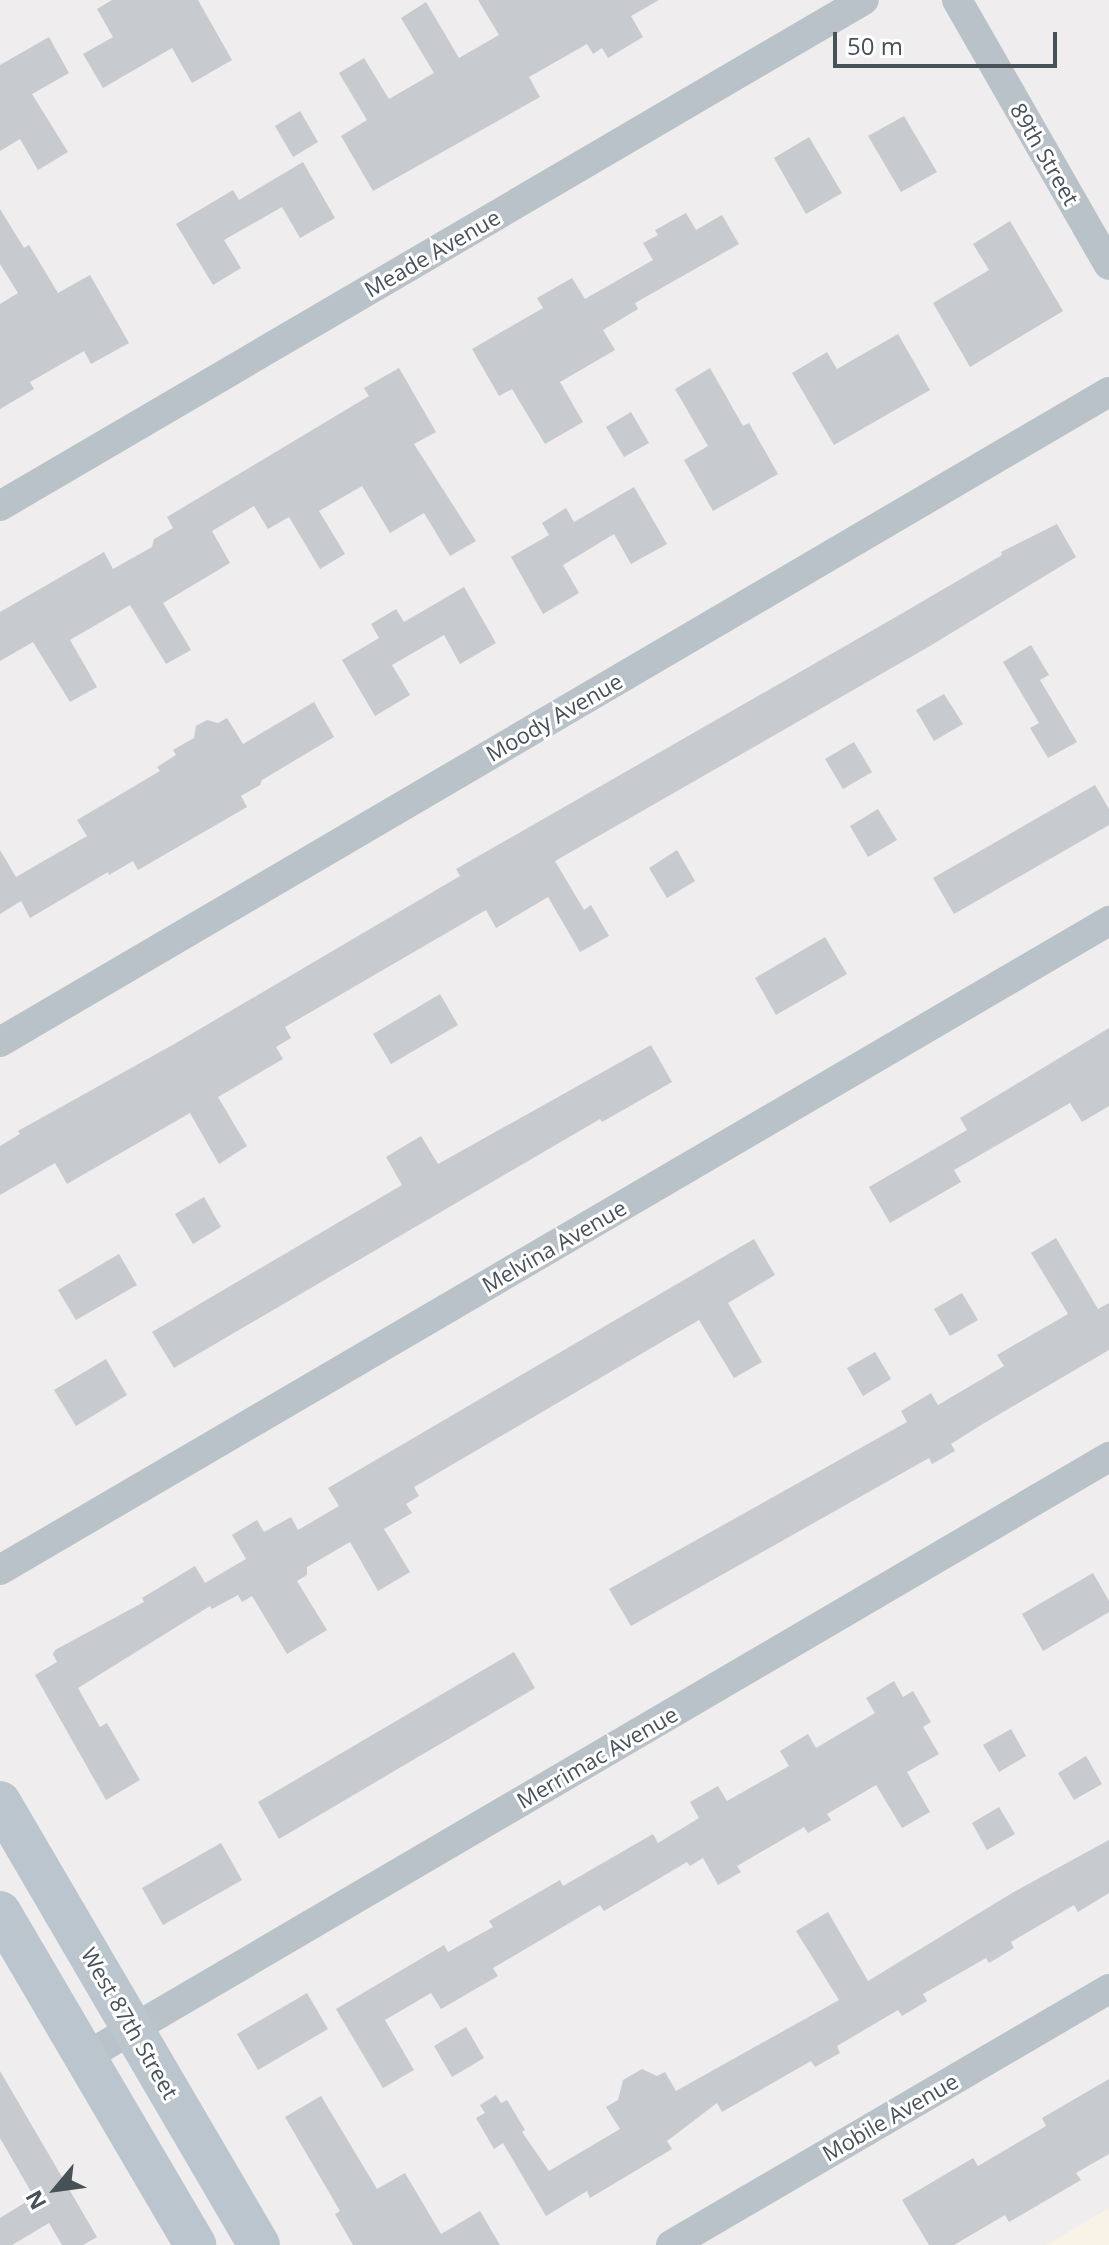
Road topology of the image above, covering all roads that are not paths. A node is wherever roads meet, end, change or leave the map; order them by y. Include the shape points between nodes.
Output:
1 (864, 0) edge
2 (957, 0) edge
3 (1109, 265) edge
4 (1109, 392) edge
5 (0, 506) edge
6 (1109, 921) edge
7 (0, 1042) edge
8 (1109, 1457) edge
9 (0, 1570) edge
10 (0, 1802) edge
11 (0, 1912) edge
12 (1109, 1989) edge
13 (133, 2029) junction
14 (85, 2057) junction
15 (195, 2245) edge
16 (259, 2245) edge
17 (671, 2245) edge

1 - 5 street, Meade Avenue
2 - 3 street, 89th Street
4 - 7 street, Moody Avenue
6 - 9 street, Melvina Avenue
8 - 13 street, Merrimac Avenue
10 - 13 main road, West 87th Street
11 - 14 main road
12 - 17 street, Mobile Avenue
13 - 14 street, Merrimac Avenue
13 - 16 main road, West 87th Street
14 - 15 main road

